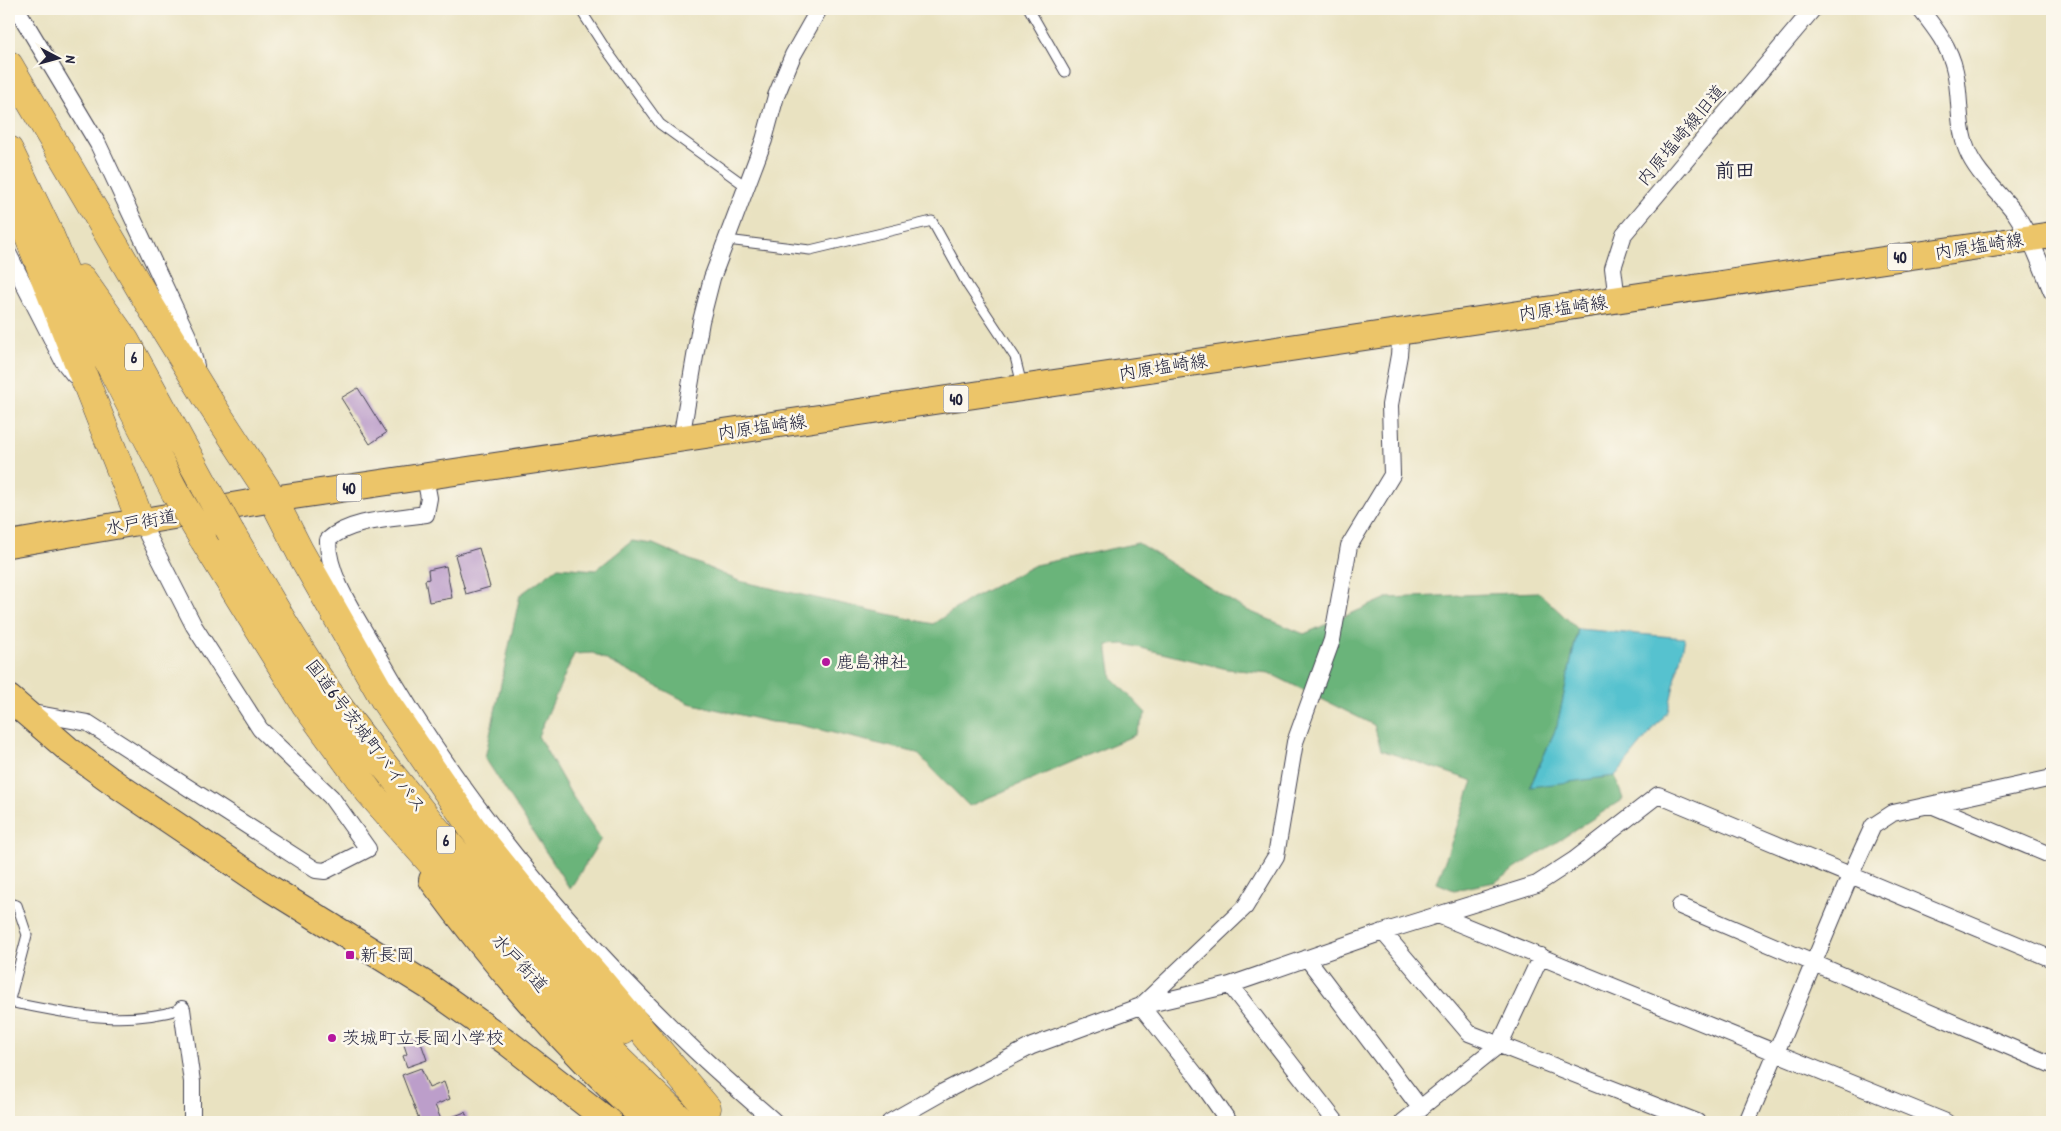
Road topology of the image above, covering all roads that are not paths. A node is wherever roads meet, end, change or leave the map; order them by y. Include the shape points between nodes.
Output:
1 (17, 9) edge
2 (580, 9) edge
3 (819, 9) edge
4 (1029, 9) edge
5 (1813, 9) edge
6 (1920, 9) edge
7 (9, 65) edge
8 (1065, 72) dead end
9 (9, 150) edge
10 (9, 186) edge
11 (747, 187) junction
12 (49, 233) junction
13 (2041, 236) edge
14 (727, 240) junction
15 (9, 255) edge
16 (2052, 292) edge
17 (1617, 300) junction
18 (1401, 330) junction
19 (90, 389) junction
20 (1023, 389) junction
21 (204, 395) junction
22 (682, 439) junction
23 (425, 477) junction
24 (273, 499) junction
25 (141, 522) junction
26 (9, 544) edge
27 (16, 705) edge
28 (2052, 778) edge
29 (369, 792) junction
30 (1931, 805) junction
31 (2052, 856) edge
32 (1850, 876) junction
33 (9, 903) edge
34 (1680, 906) dead end
35 (1438, 915) junction
36 (1383, 932) junction
37 (1541, 956) junction
38 (1307, 958) junction
39 (2052, 959) edge
40 (1814, 964) junction
41 (1230, 985) junction
42 (9, 1002) edge
43 (1141, 1006) junction
44 (182, 1009) joint
45 (1500, 1044) junction
46 (1777, 1052) junction
47 (2052, 1065) edge
48 (1421, 1109) junction
49 (715, 1115) edge
50 (192, 1122) edge
51 (609, 1122) edge
52 (648, 1122) edge
53 (683, 1122) edge
54 (775, 1122) edge
55 (890, 1122) edge
56 (1229, 1122) edge
57 (1336, 1122) edge
58 (1403, 1122) edge
59 (1697, 1122) edge
60 (1747, 1122) edge
61 (1946, 1122) edge

1 - 21 street via 98,144 188,336
2 - 11 lane via 660,124
3 - 11 street via 776,96
4 - 8 lane
5 - 17 street, 内原塩崎線旧道 via 1624,234 1613,268
6 - 13 street via 1942,37 1951,55 1956,72 1962,134 1976,167
7 - 21 highway
9 - 12 highway, 国道6号茨城町バイパス / 6
10 - 19 highway
11 - 14 street
12 - 29 highway, 国道6号茨城町バイパス / 6, bridge via 77,301 175,492 305,704
12 - 49 highway, 国道6号茨城町バイパス / 6, bridge via 125,340 231,533 336,703 390,773 547,956 614,1023
13 - 16 street
13 - 17 main road, 内原塩崎線 / 40
14 - 20 lane via 810,250 932,221 968,286 1015,358
14 - 22 street via 712,278 702,321
15 - 19 street via 63,362
17 - 18 main road, 内原塩崎線 / 40
18 - 20 main road, 内原塩崎線 / 40
18 - 43 street via 1390,405 1392,475 1348,546 1332,640 1295,742 1276,856 1245,908
19 - 25 highway
20 - 22 main road, 内原塩崎線 / 40
21 - 24 highway
22 - 23 main road, 内原塩崎線 / 40
23 - 24 main road, 内原塩崎線 / 40
23 - 54 street via 426,514 353,526 338,530 328,540 332,567 360,623 391,680 428,737 522,865 680,1037
24 - 25 main road, 水戸街道 / 40
24 - 49 highway via 386,700 472,828 539,912
25 - 26 main road, 水戸街道 / 40
25 - 27 street via 194,626 260,729 331,797 368,849 325,871 316,870 88,723
27 - 51 main road via 70,750 166,819 318,919 428,986
28 - 30 street
29 - 52 main road via 459,916 499,965 556,1030
29 - 53 highway, 水戸街道 / 6 via 520,964
30 - 31 street
30 - 32 street via 1893,814 1873,826
32 - 35 street via 1658,795 1574,860 1537,884
32 - 39 street
32 - 40 street
33 - 42 lane via 17,905 27,935
34 - 40 street
35 - 36 street
35 - 37 street
36 - 38 street
36 - 45 street via 1469,1033
37 - 45 street
37 - 46 street
38 - 41 street
38 - 48 street
40 - 46 street
40 - 47 street
41 - 43 street
41 - 57 street
42 - 44 lane via 74,1016 116,1020
43 - 55 street via 1032,1046
43 - 56 street
44 - 50 street via 192,1082
45 - 48 street
45 - 59 street
46 - 60 street
46 - 61 street
48 - 58 street

